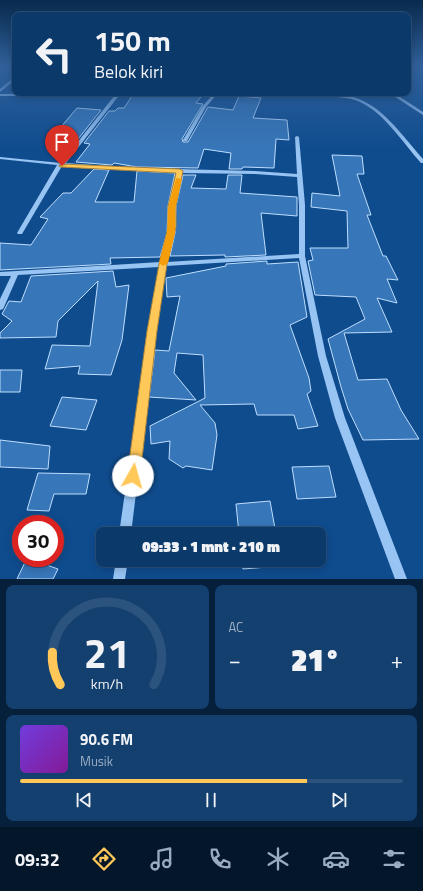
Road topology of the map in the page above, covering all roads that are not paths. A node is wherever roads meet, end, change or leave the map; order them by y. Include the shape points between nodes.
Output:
1 (1, 94) edge
2 (12, 94) edge
3 (116, 96) edge
4 (213, 96) edge
5 (338, 96) edge
6 (396, 96) edge
7 (423, 114) edge
8 (297, 137) dead end
9 (185, 140) dead end
10 (0, 158) edge
11 (423, 162) edge
12 (61, 165) junction
13 (180, 171) junction
14 (300, 176) junction
15 (20, 233) dead end
16 (302, 256) junction
17 (163, 264) junction
18 (16, 273) junction
19 (0, 274) edge
20 (0, 307) edge
21 (126, 527) edge
22 (121, 567) edge
23 (119, 579) edge
24 (401, 579) edge

1 - 2 street
3 - 12 street
4 - 9 street
5 - 11 street via 351,98 369,107 393,128
6 - 7 street
8 - 14 street
10 - 12 street
12 - 13 street
12 - 15 street
13 - 14 street
13 - 17 street via 172,209 171,233
14 - 16 street
16 - 17 street
16 - 24 street via 308,295 330,388
17 - 18 street
17 - 21 street
18 - 19 street
18 - 20 street
22 - 23 street

